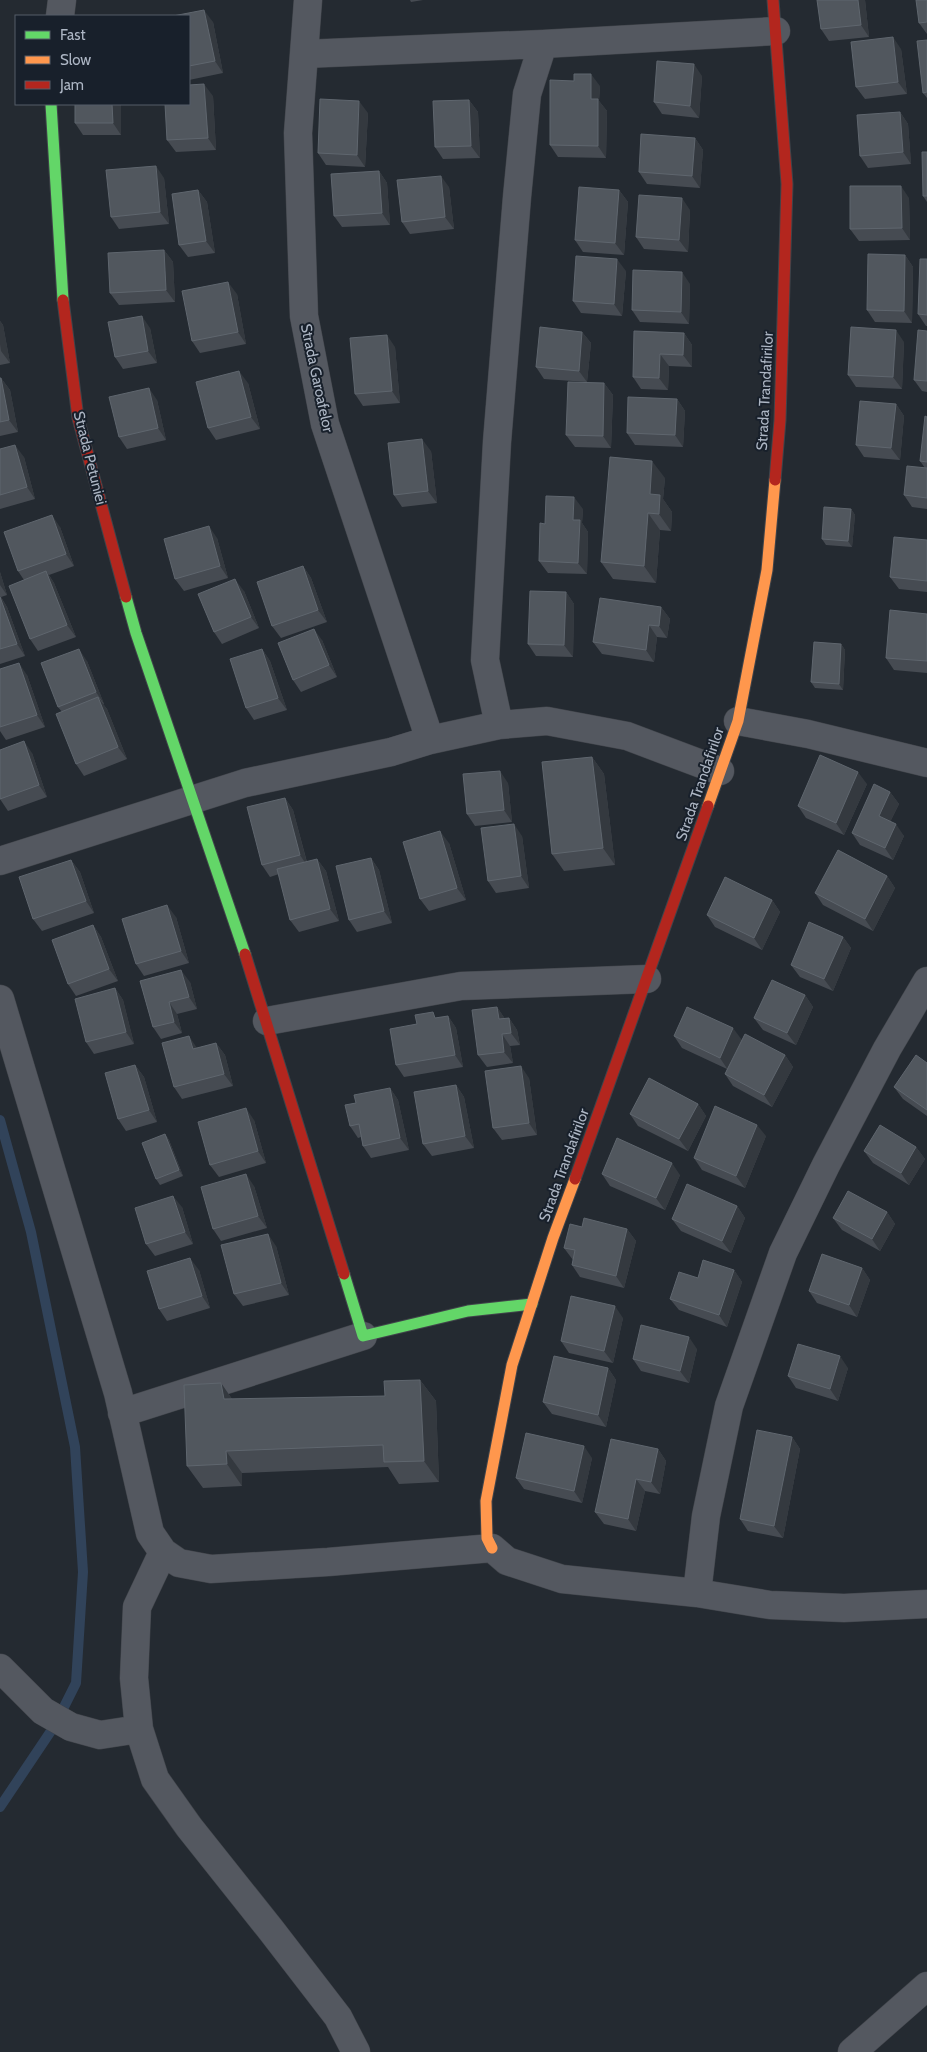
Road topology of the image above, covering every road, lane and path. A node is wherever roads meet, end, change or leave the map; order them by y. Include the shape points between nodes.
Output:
1 (62, 0) edge
2 (308, 0) edge
3 (773, 0) edge
4 (60, 15) edge
5 (776, 31) junction
6 (544, 44) junction
7 (304, 54) junction
8 (51, 105) edge
9 (738, 721) junction
10 (499, 725) junction
11 (430, 740) junction
12 (927, 763) edge
13 (720, 771) junction
14 (194, 800) junction
15 (0, 861) edge
16 (647, 979) junction
17 (927, 981) edge
18 (0, 999) edge
19 (267, 1021) junction
20 (532, 1304) junction
21 (363, 1336) junction
22 (122, 1413) junction
23 (492, 1548) junction
24 (163, 1552) junction
25 (696, 1593) junction
26 (927, 1604) edge
27 (0, 1668) edge
28 (139, 1729) junction
29 (927, 1986) edge
30 (356, 2052) edge
31 (852, 2052) edge

1 - 4 street
2 - 7 street, Strada Garoafelor
3 - 5 street, Strada Trandafirilor
5 - 6 street
5 - 9 street, Strada Trandafirilor via 787,184 780,420 767,570
6 - 7 street
6 - 10 street via 527,94 497,442 485,660
7 - 11 street, Strada Garoafelor via 298,133 304,316 325,424
8 - 14 street, Strada Petuniei via 60,281 78,418 136,633
9 - 12 street
9 - 13 street, Strada Trandafirilor
10 - 11 street
10 - 13 street via 547,721 627,736
11 - 14 street via 391,752 245,784
13 - 16 street, Strada Trandafirilor
14 - 15 street
14 - 19 street, Strada Petuniei
16 - 19 street via 461,986
16 - 20 street, Strada Trandafirilor
17 - 25 street via 887,1049 782,1253 729,1406 706,1516
18 - 22 street
19 - 21 street, Strada Petuniei
20 - 21 street via 470,1310
20 - 23 street, Strada Trandafirilor via 512,1365 486,1501 487,1538
21 - 22 street
22 - 24 street via 150,1533
23 - 24 street via 211,1569 179,1563
23 - 25 street via 507,1560 562,1579
24 - 28 street via 137,1608 134,1678
25 - 26 street via 770,1605 844,1608
27 - 28 street via 43,1710 71,1727 100,1735
28 - 30 street via 155,1780 188,1827 338,2017
29 - 31 street

